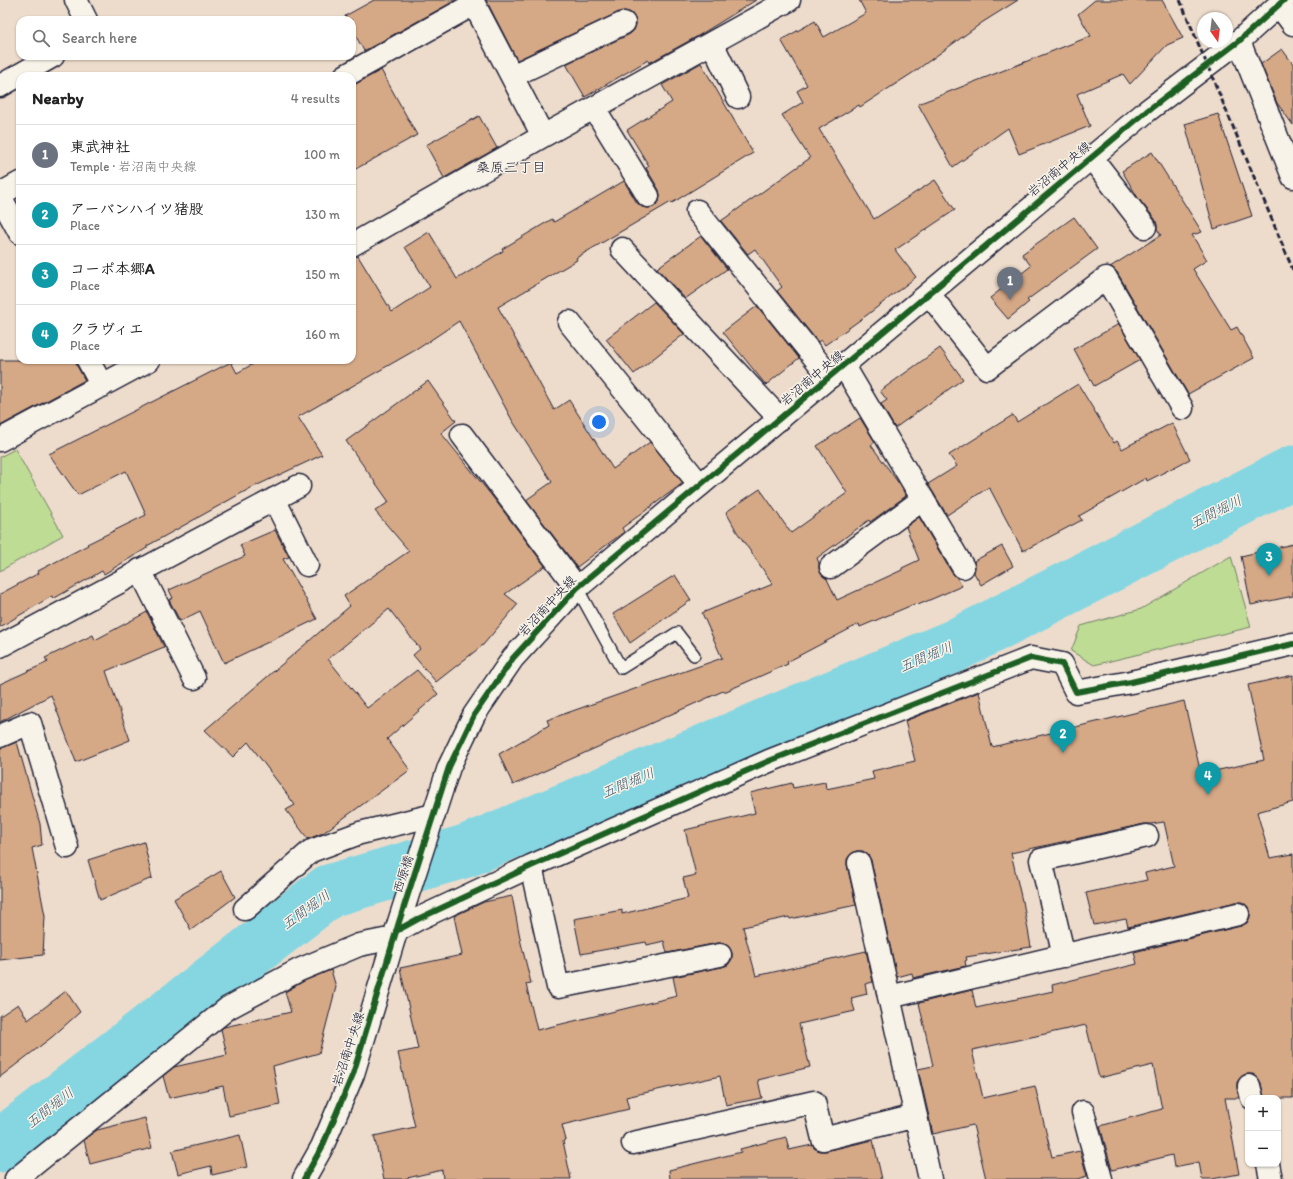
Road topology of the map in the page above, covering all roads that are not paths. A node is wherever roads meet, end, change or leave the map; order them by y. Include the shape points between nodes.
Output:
1 (76, 0) edge
2 (789, 0) edge
3 (473, 2) edge
4 (1281, 2) edge
5 (84, 16) edge
6 (624, 24) dead end
7 (1293, 24) edge
8 (1239, 41) junction
9 (712, 43) junction
10 (46, 60) edge
11 (25, 72) edge
12 (352, 72) edge
13 (512, 76) junction
14 (16, 77) edge
15 (0, 86) edge
16 (738, 97) dead end
17 (594, 108) junction
18 (543, 136) junction
19 (1091, 157) junction
20 (1293, 176) edge
21 (16, 185) edge
22 (0, 195) edge
23 (648, 196) dead end
24 (697, 211) dead end
25 (16, 225) edge
26 (1145, 227) dead end
27 (356, 243) edge
28 (622, 249) dead end
29 (929, 294) junction
30 (569, 322) dead end
31 (90, 364) edge
32 (142, 364) edge
33 (837, 371) junction
34 (102, 386) junction
35 (1182, 408) dead end
36 (780, 419) junction
37 (462, 435) dead end
38 (0, 440) edge
39 (700, 485) junction
40 (299, 486) dead end
41 (274, 499) junction
42 (923, 499) junction
43 (307, 564) dead end
44 (831, 567) dead end
45 (963, 567) dead end
46 (140, 570) junction
47 (577, 588) junction
48 (1293, 644) edge
49 (0, 646) edge
50 (694, 655) dead end
51 (194, 678) dead end
52 (0, 736) edge
53 (431, 824) junction
54 (1147, 836) dead end
55 (67, 847) dead end
56 (859, 863) dead end
57 (531, 866) junction
58 (245, 909) dead end
59 (1238, 914) dead end
60 (397, 930) junction
61 (720, 955) dead end
62 (1064, 956) junction
63 (890, 997) junction
64 (1083, 1112) dead end
65 (916, 1116) junction
66 (633, 1143) dead end
67 (1269, 1167) edge
68 (16, 1179) edge
69 (304, 1179) edge
70 (930, 1179) edge
71 (1101, 1179) edge
72 (1272, 1179) edge

1 - 5 street
2 - 9 street
3 - 12 street
3 - 13 street
4 - 7 street
4 - 8 street, 岩沼南中央線
6 - 13 street
8 - 19 street, 岩沼南中央線 via 1146,110
8 - 20 street
9 - 16 street
9 - 17 street
10 - 11 street
13 - 18 street
14 - 15 street
17 - 18 street
17 - 23 street
18 - 27 street
19 - 26 street
19 - 29 street, 岩沼南中央線
21 - 22 street
22 - 25 street
24 - 33 street
28 - 36 street
29 - 33 street, 岩沼南中央線
29 - 35 street via 987,368 1106,278
30 - 39 street
31 - 34 street
32 - 34 street
33 - 36 street, 岩沼南中央線
33 - 42 street
34 - 38 street
36 - 39 street, 岩沼南中央線
37 - 47 street
39 - 47 street, 岩沼南中央線
40 - 41 street
41 - 43 street
41 - 46 street
42 - 44 street
42 - 45 street
46 - 49 street
46 - 51 street
47 - 50 lane via 621,668 677,632
47 - 53 street, 岩沼南中央線 via 514,658 474,715 449,767
48 - 57 street via 1131,682 1076,692 1062,664 1031,658 769,761
52 - 55 street via 30,722
53 - 58 street via 360,833 311,851
53 - 60 street, 西原橋
54 - 62 street via 1041,860
56 - 63 street
57 - 60 street
57 - 61 street via 558,987
59 - 62 street
60 - 68 street via 300,970 228,1008
60 - 69 street, 岩沼南中央線 via 353,1074 322,1147
62 - 63 street
63 - 65 street
64 - 71 street
65 - 66 street via 823,1139 814,1102
65 - 70 street
67 - 72 street

